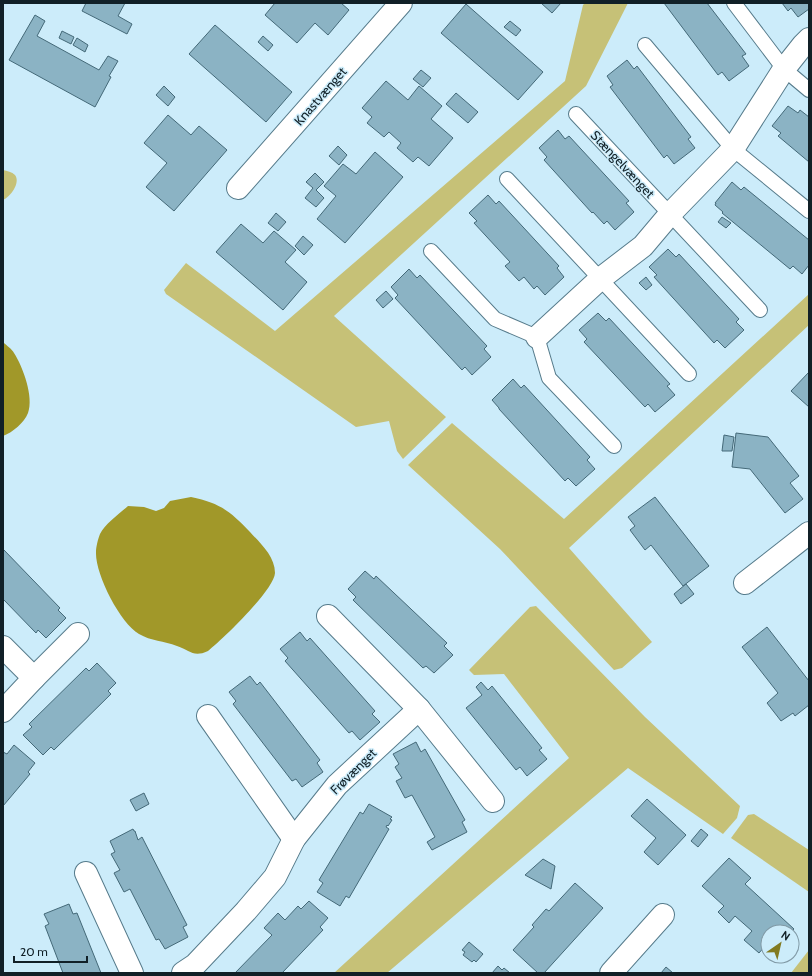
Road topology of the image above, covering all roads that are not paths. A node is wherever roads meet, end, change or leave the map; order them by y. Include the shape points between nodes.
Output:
1 (401, 3) edge
2 (734, 3) edge
3 (809, 40) edge
4 (645, 44) dead end
5 (784, 69) junction
6 (809, 90) edge
7 (576, 114) dead end
8 (733, 149) junction
9 (506, 180) dead end
10 (238, 188) dead end
11 (809, 211) edge
12 (670, 214) junction
13 (431, 251) dead end
14 (600, 279) junction
15 (760, 310) dead end
16 (537, 337) junction
17 (689, 374) dead end
18 (614, 446) dead end
19 (809, 532) edge
20 (745, 583) dead end
21 (328, 616) dead end
22 (78, 634) dead end
23 (3, 647) edge
24 (34, 678) junction
25 (419, 709) junction
26 (3, 711) edge
27 (208, 716) dead end
28 (493, 801) dead end
29 (294, 839) junction
30 (86, 872) dead end
31 (663, 916) dead end
32 (132, 973) edge
33 (183, 973) edge
34 (611, 973) edge

1 - 10 street, Knastvænget
2 - 5 lane
3 - 5 street
4 - 8 lane
5 - 6 lane
5 - 8 street
7 - 12 lane, Stængelvænget
8 - 11 lane
8 - 12 street
9 - 14 lane
12 - 14 street via 643,246
12 - 15 lane, Stængelvænget
13 - 16 lane via 495,319
14 - 16 street
14 - 17 lane
16 - 18 lane via 549,378
19 - 20 street
21 - 25 street
22 - 24 street
23 - 24 street
24 - 26 street
25 - 28 street
25 - 29 street, Frøvænget via 337,785
27 - 29 street
29 - 33 street, Frøvænget via 275,877 246,911 195,964
30 - 32 street
31 - 34 street

